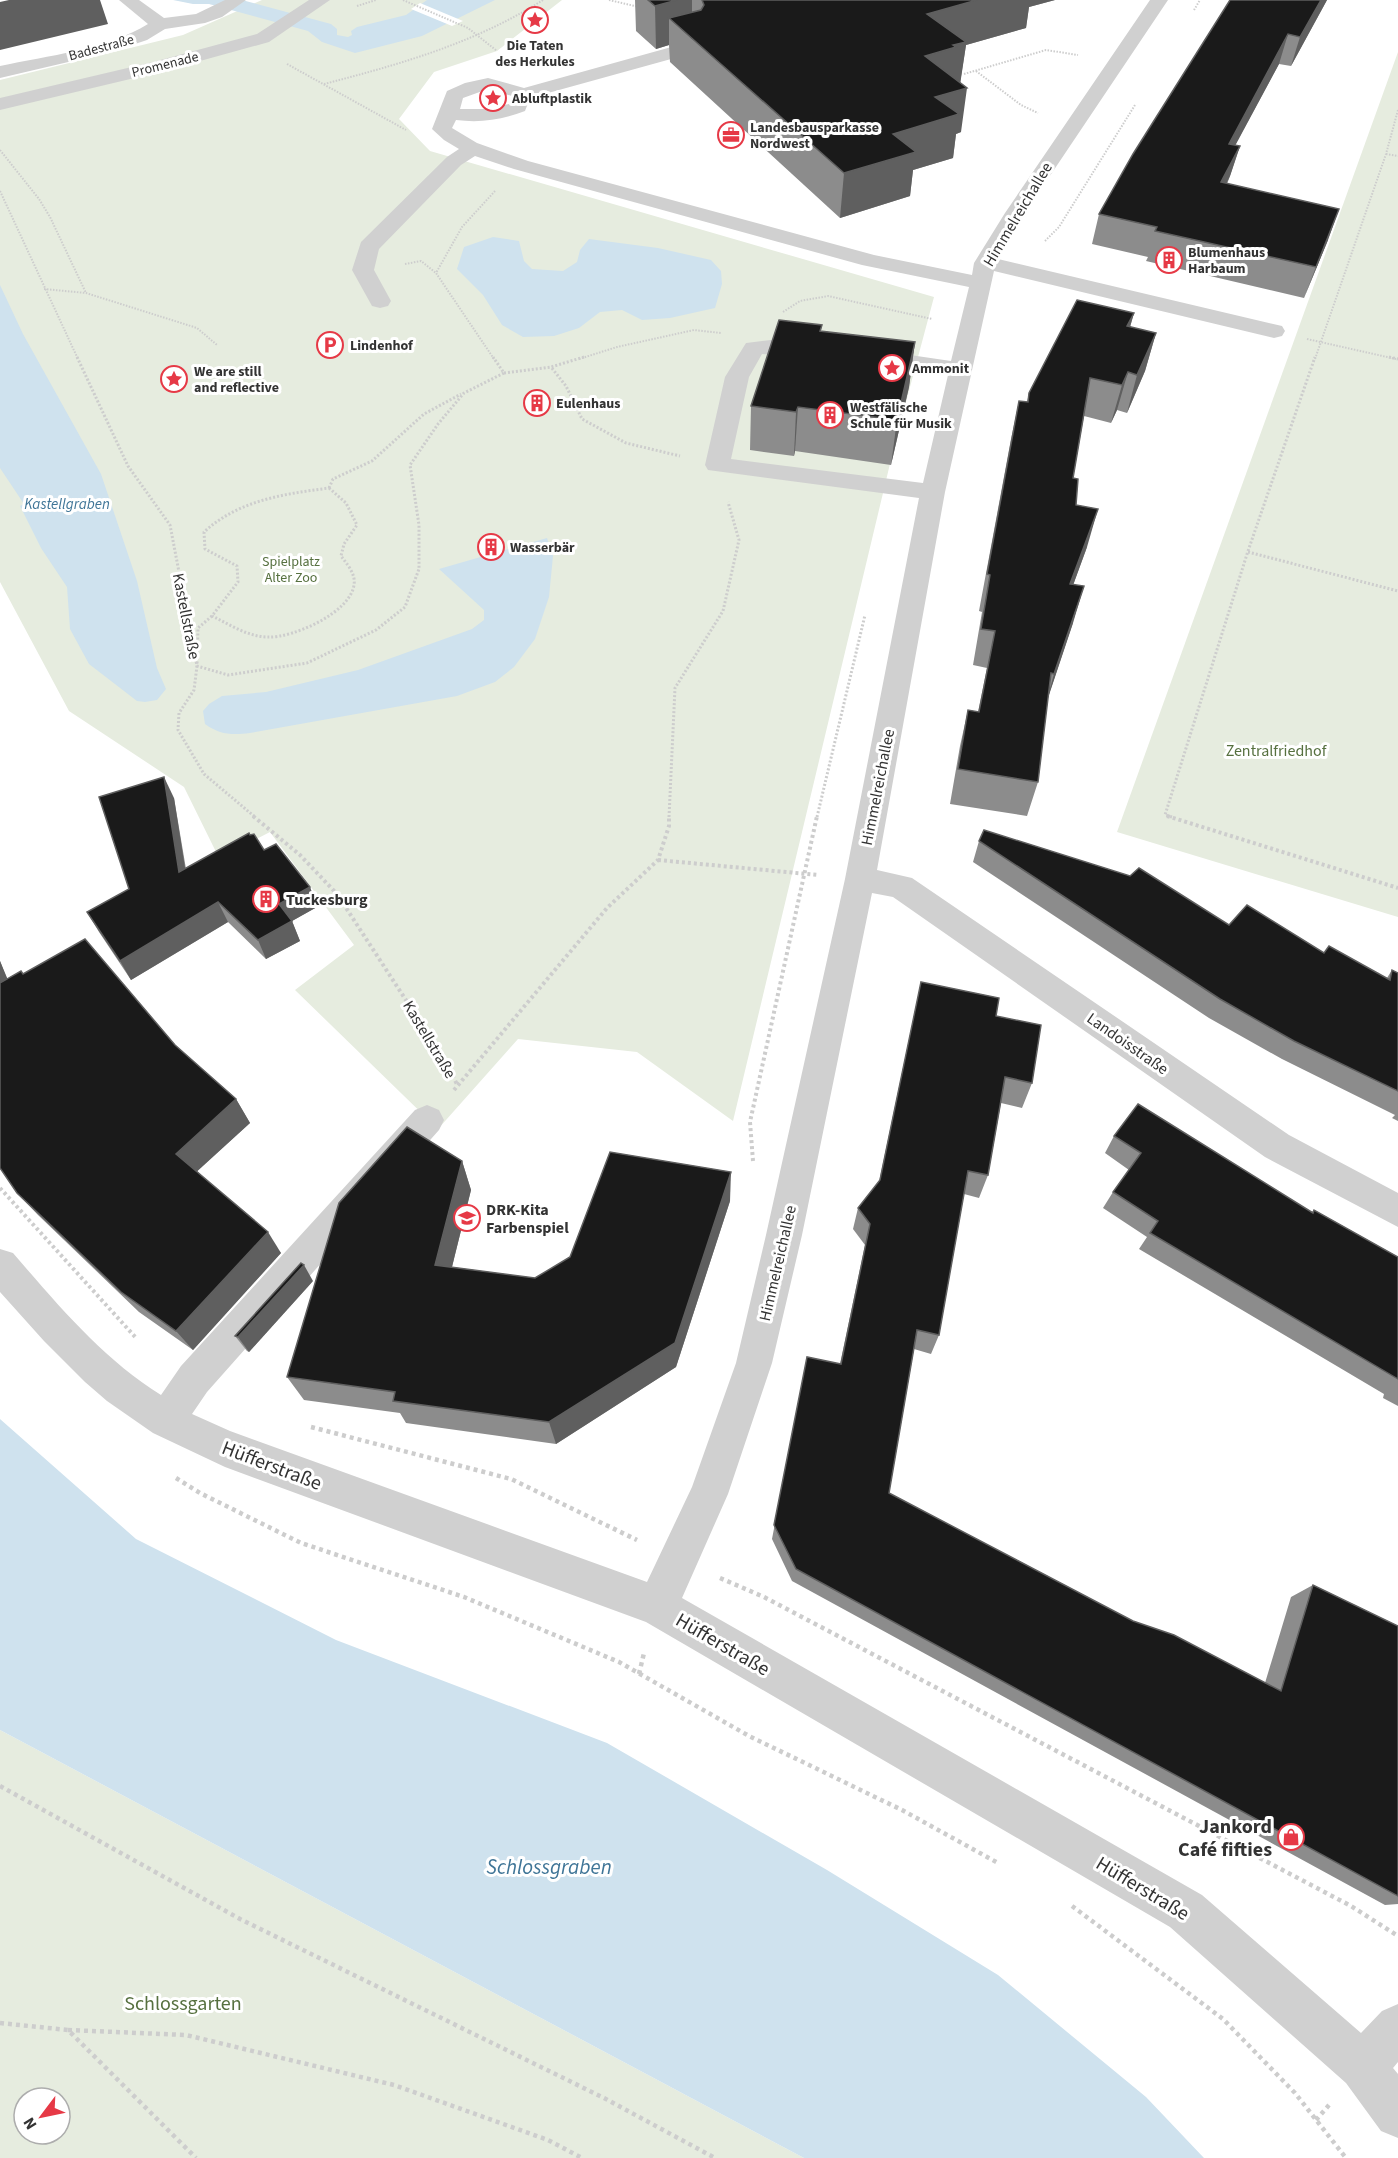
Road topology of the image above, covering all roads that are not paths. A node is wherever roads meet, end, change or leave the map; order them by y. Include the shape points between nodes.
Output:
1 (128, 0) edge
2 (237, 0) edge
3 (321, 0) edge
4 (1159, 0) edge
5 (160, 24) junction
6 (693, 47) edge
7 (0, 72) edge
8 (522, 94) junction
9 (0, 104) edge
10 (446, 121) junction
11 (472, 149) junction
12 (982, 273) junction
13 (380, 301) dead end
14 (1274, 331) road end
15 (959, 369) junction
16 (933, 492) junction
17 (860, 879) junction
18 (427, 1120) road end
19 (1398, 1211) edge
20 (0, 1265) edge
21 (166, 1420) junction
22 (657, 1606) junction
23 (1398, 2027) edge
24 (1363, 2066) junction
25 (1398, 2114) edge

1 - 5 street, Badestraße
2 - 5 street via 199,19
3 - 9 street, Promenade via 263,38
4 - 12 street, Himmelreichallee via 1015,213
5 - 7 street, Badestraße via 141,36 104,48
6 - 8 street
8 - 10 street via 518,107 498,115
8 - 10 street via 503,85 474,84 454,95
10 - 11 street via 452,138
11 - 12 street via 870,260 948,278
11 - 13 street via 454,161 369,247 363,270
12 - 14 street via 1018,268
12 - 15 street, Himmelreichallee
15 - 16 street, Himmelreichallee
15 - 16 street via 771,346 754,348 737,376 717,465
16 - 17 street, Himmelreichallee
17 - 19 street, Landoisstraße via 902,886 1277,1146
17 - 22 street, Himmelreichallee via 754,1363 708,1494
18 - 21 street via 194,1380
20 - 21 street, Hüfferstraße via 93,1363
21 - 22 street, Hüfferstraße via 225,1448
22 - 24 street, Hüfferstraße via 1186,1911
23 - 24 street
24 - 25 street, Hüfferstraße

